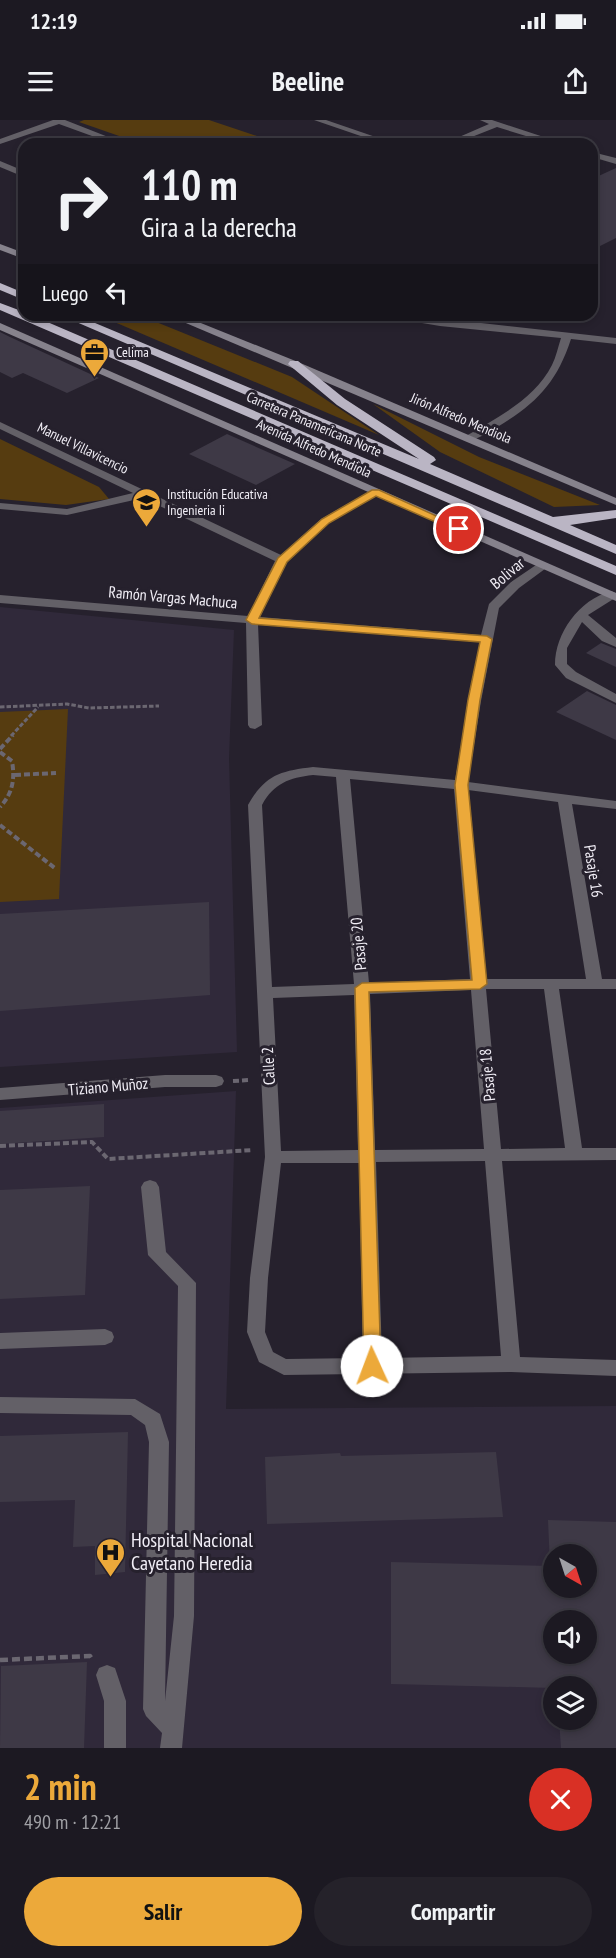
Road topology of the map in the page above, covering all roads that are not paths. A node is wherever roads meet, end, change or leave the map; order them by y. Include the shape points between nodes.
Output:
1 (60, 120) edge
2 (318, 120) edge
3 (484, 120) edge
4 (496, 124) junction
5 (106, 138) edge
6 (374, 138) edge
7 (462, 138) edge
8 (542, 138) edge
9 (0, 142) edge
10 (598, 156) edge
11 (616, 161) edge
12 (0, 164) edge
13 (18, 172) edge
14 (0, 247) edge
15 (18, 254) edge
16 (0, 286) edge
17 (18, 294) edge
18 (0, 306) edge
19 (18, 314) edge
20 (35, 321) edge
21 (80, 321) edge
22 (187, 321) edge
23 (428, 321) edge
24 (0, 326) edge
25 (567, 336) junction
26 (616, 341) edge
27 (294, 364) junction
28 (0, 425) edge
29 (470, 438) junction
30 (468, 485) junction
31 (375, 492) junction
32 (144, 494) junction
33 (616, 502) edge
34 (0, 506) edge
35 (616, 514) edge
36 (548, 521) junction
37 (616, 550) edge
38 (282, 560) junction
39 (543, 566) junction
40 (616, 571) edge
41 (614, 596) edge
42 (0, 599) edge
43 (580, 614) junction
44 (252, 620) junction
45 (487, 639) junction
46 (616, 643) edge
47 (616, 699) edge
48 (255, 725) dead end
49 (343, 774) junction
50 (461, 785) junction
51 (564, 800) junction
52 (616, 805) edge
53 (480, 984) junction
54 (551, 984) junction
55 (595, 984) junction
56 (616, 984) edge
57 (362, 988) junction
58 (265, 993) junction
59 (216, 1081) road end
60 (0, 1094) edge
61 (272, 1153) junction
62 (574, 1154) junction
63 (616, 1154) edge
64 (494, 1155) junction
65 (365, 1156) junction
66 (150, 1187) dead end
67 (105, 1337) dead end
68 (0, 1341) edge
69 (511, 1364) junction
70 (372, 1366) junction
71 (616, 1368) edge
72 (0, 1405) edge
73 (107, 1675) road end
74 (172, 1739) edge
75 (115, 1748) edge

1 - 5 street
1 - 9 street
2 - 6 street
3 - 4 street
4 - 7 street
4 - 8 street
10 - 11 street
12 - 13 street
14 - 15 main road
16 - 17 highway
18 - 19 highway, Carretera Panamericana Norte
20 - 40 highway, Carretera Panamericana Norte
21 - 30 highway, Carretera Panamericana Norte
22 - 27 main road
23 - 25 street
24 - 31 main road, Avenida Alfredo Mendiola
25 - 26 street
25 - 29 street via 556,366 539,392
27 - 29 main road, Jirón Alfredo Mendiola
27 - 30 highway via 341,402
28 - 32 street, Manuel Villavicencio
29 - 33 main road, Jirón Alfredo Mendiola
30 - 36 highway, Carretera Panamericana Norte
31 - 38 street via 325,521
31 - 39 main road, Avenida Alfredo Mendiola
32 - 34 street via 67,512
32 - 38 street, Manuel Villavicencio
35 - 36 highway
36 - 37 highway, Carretera Panamericana Norte
38 - 44 street
39 - 41 main road, Avenida Alfredo Mendiola
39 - 45 street, Bolivar via 515,585 493,607
41 - 43 street
42 - 44 street, Ramón Vargas Machuca
43 - 46 street
43 - 47 street via 561,648 561,665 571,675
44 - 45 street, Ramón Vargas Machuca
44 - 48 street
45 - 50 street, Bolivar
49 - 50 street
49 - 57 street, Pasaje 20
49 - 58 street, Calle 2 via 291,773 274,780 255,805
50 - 51 street
50 - 53 street, Pasaje 18
51 - 52 street
51 - 55 street, Pasaje 16
53 - 54 street
53 - 57 street
53 - 64 street, Pasaje 18
54 - 55 street
54 - 62 street
55 - 56 street
57 - 58 street
57 - 65 street, Pasaje 20
58 - 61 street, Calle 2
59 - 60 street, Tiziano Muñoz via 165,1081
61 - 65 street
61 - 70 street, Calle 2 via 256,1332 266,1357 284,1367
62 - 63 street
62 - 64 street
64 - 65 street
64 - 69 street, Pasaje 18
65 - 70 street, Pasaje 20
66 - 74 street via 157,1255 187,1283 184,1616
67 - 68 street
69 - 70 street
69 - 71 street
72 - 74 street via 135,1407 153,1419 159,1442 154,1709
73 - 75 street via 115,1701

